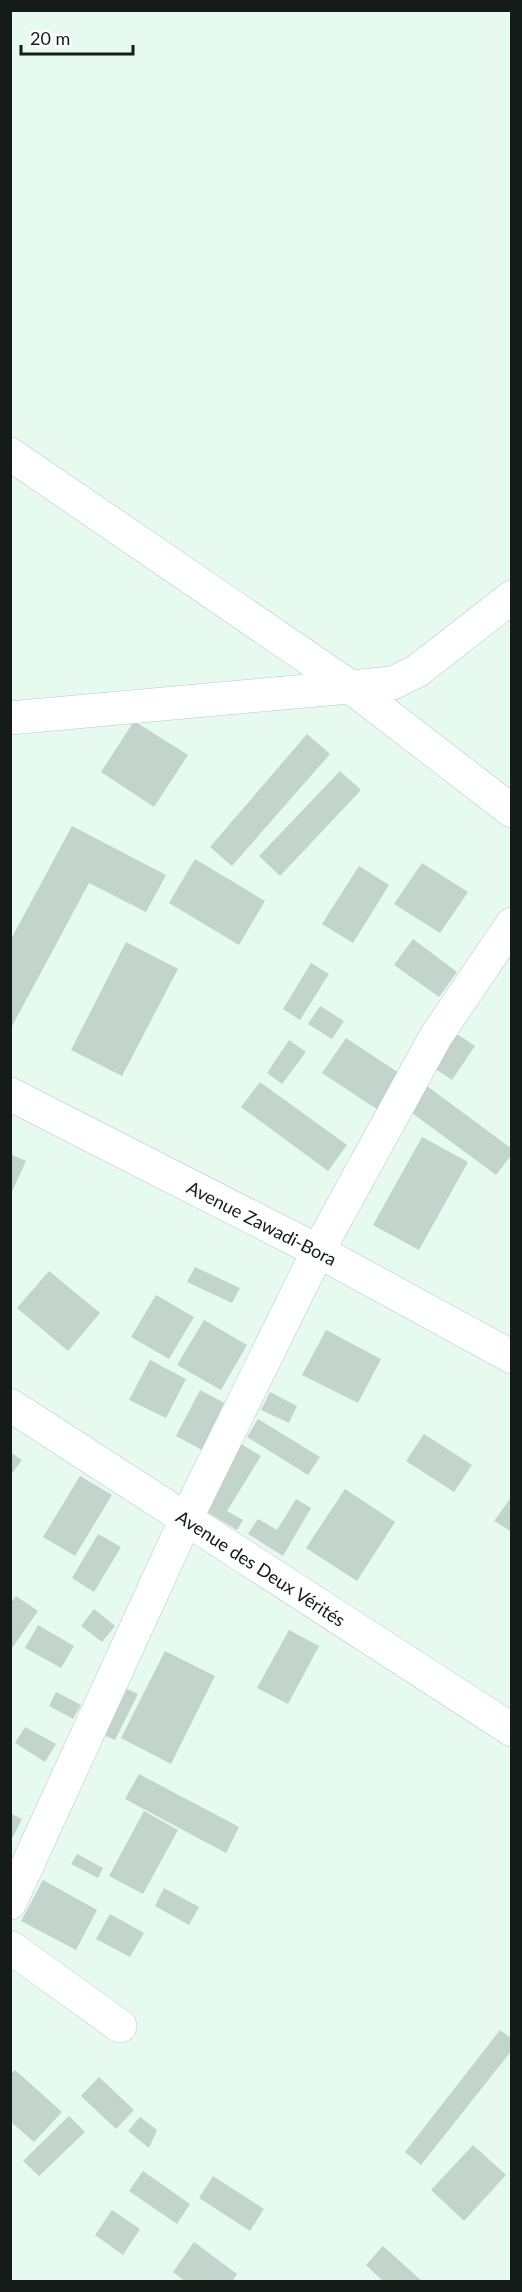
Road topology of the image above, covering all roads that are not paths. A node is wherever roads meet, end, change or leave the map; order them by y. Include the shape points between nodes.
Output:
1 (10, 454) edge
2 (512, 597) edge
3 (352, 688) junction
4 (10, 718) edge
5 (512, 811) edge
6 (512, 924) edge
7 (10, 1094) edge
8 (318, 1251) junction
9 (512, 1357) edge
10 (10, 1405) edge
11 (186, 1519) junction
12 (512, 1730) edge
13 (10, 1903) edge
14 (10, 1947) edge
15 (120, 2026) dead end

1 - 3 street
2 - 3 street via 405,678
3 - 4 street
3 - 5 street
6 - 8 street via 436,1036
7 - 8 street, Avenue Zawadi-Bora
8 - 9 street, Avenue Zawadi-Bora
8 - 11 street
10 - 11 street, Avenue des Deux Vérités
11 - 12 street, Avenue des Deux Vérités
11 - 13 street
14 - 15 street

